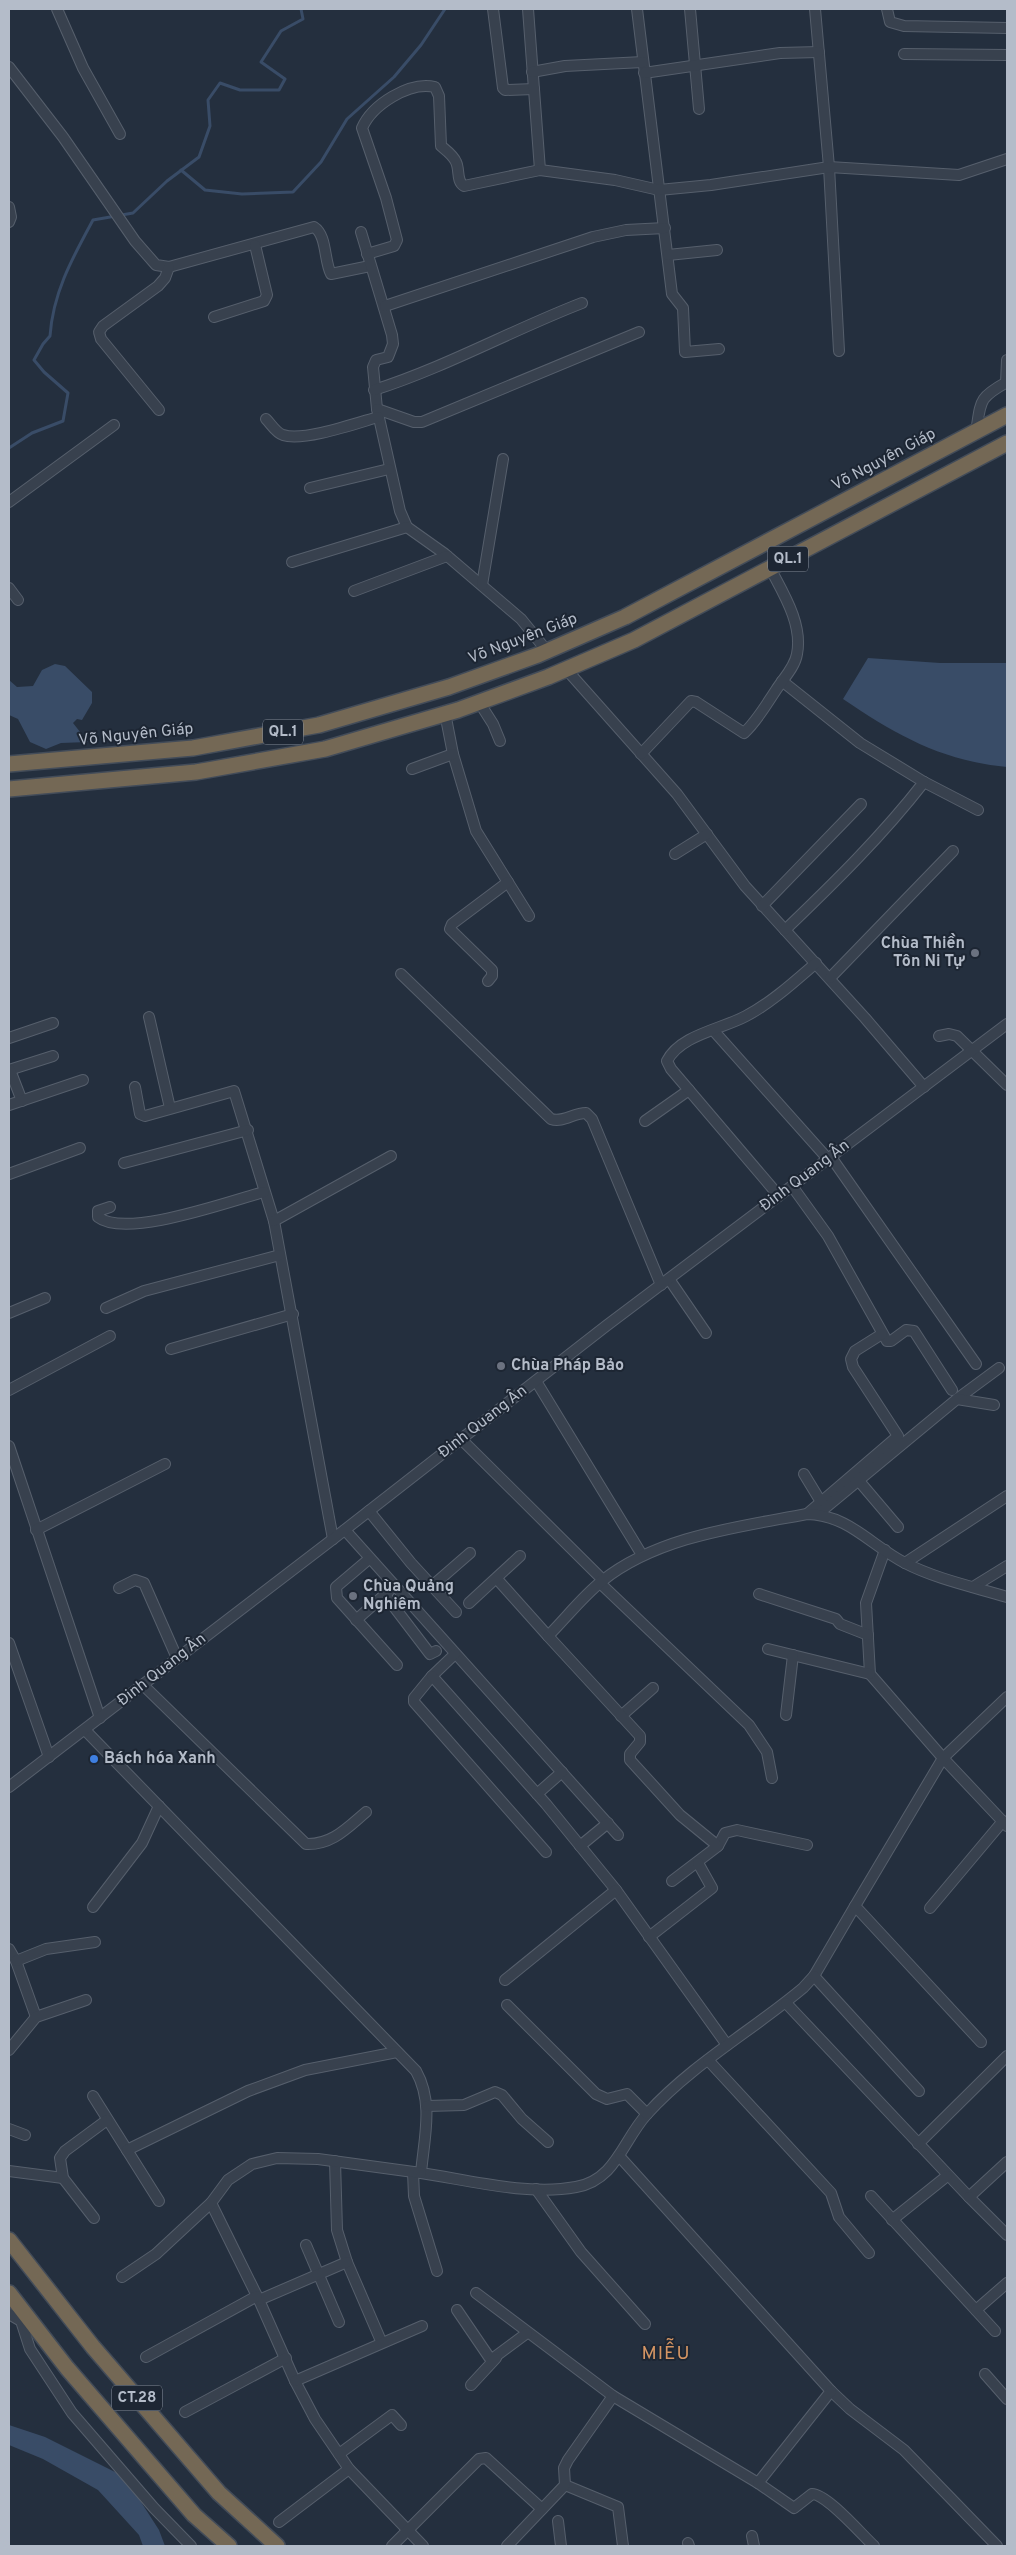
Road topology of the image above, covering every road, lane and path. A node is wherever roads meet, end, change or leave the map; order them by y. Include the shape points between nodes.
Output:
1 (57, 9) edge
2 (493, 9) edge
3 (528, 9) edge
4 (637, 9) edge
5 (690, 9) edge
6 (815, 9) edge
7 (887, 9) edge
8 (1007, 28) edge
9 (819, 52) junction
10 (904, 54) dead end
11 (1007, 55) edge
12 (695, 65) junction
13 (9, 67) edge
14 (644, 67) junction
15 (532, 72) junction
16 (534, 89) junction
17 (699, 109) dead end
18 (120, 134) dead end
19 (1007, 159) edge
20 (829, 167) junction
21 (540, 170) junction
22 (659, 190) junction
23 (9, 207) edge
24 (9, 222) edge
25 (665, 228) junction
26 (361, 232) dead end
27 (255, 244) junction
28 (717, 250) dead end
29 (367, 254) junction
30 (668, 255) junction
31 (370, 266) junction
32 (169, 267) junction
33 (582, 302) dead end
34 (384, 306) junction
35 (214, 317) dead end
36 (639, 332) dead end
37 (719, 349) dead end
38 (839, 351) dead end
39 (1007, 360) edge
40 (1007, 382) edge
41 (374, 390) junction
42 (159, 410) dead end
43 (378, 413) junction
44 (1007, 415) edge
45 (266, 419) dead end
46 (114, 425) dead end
47 (976, 432) junction
48 (1007, 443) edge
49 (503, 459) dead end
50 (389, 470) junction
51 (310, 488) dead end
52 (9, 502) edge
53 (407, 527) junction
54 (447, 556) junction
55 (292, 562) dead end
56 (770, 568) junction
57 (482, 585) junction
58 (9, 588) edge
59 (354, 591) dead end
60 (18, 600) dead end
61 (547, 651) junction
62 (566, 669) junction
63 (782, 681) junction
64 (478, 702) junction
65 (445, 713) junction
66 (500, 741) dead end
67 (453, 754) junction
68 (641, 754) junction
69 (9, 764) edge
70 (412, 769) dead end
71 (924, 782) junction
72 (9, 789) edge
73 (861, 804) dead end
74 (978, 810) dead end
75 (707, 834) junction
76 (953, 851) dead end
77 (674, 854) dead end
78 (508, 882) junction
79 (762, 906) junction
80 (529, 916) dead end
81 (785, 930) junction
82 (816, 963) junction
83 (401, 974) dead end
84 (830, 978) junction
85 (488, 981) dead end
86 (150, 1016) dead end
87 (53, 1024) dead end
88 (1007, 1024) edge
89 (713, 1030) junction
90 (939, 1036) dead end
91 (9, 1038) edge
92 (972, 1051) junction
93 (53, 1056) dead end
94 (10, 1070) edge
95 (83, 1080) dead end
96 (1007, 1085) edge
97 (135, 1088) dead end
98 (924, 1088) junction
99 (689, 1090) junction
100 (22, 1101) junction
101 (9, 1105) edge
102 (170, 1108) junction
103 (644, 1121) dead end
104 (248, 1130) junction
105 (80, 1148) dead end
106 (391, 1156) dead end
107 (830, 1158) junction
108 (124, 1163) dead end
109 (9, 1174) edge
110 (792, 1186) junction
111 (264, 1192) junction
112 (779, 1196) junction
113 (110, 1207) dead end
114 (274, 1221) junction
115 (280, 1255) junction
116 (665, 1282) junction
117 (45, 1298) dead end
118 (106, 1308) dead end
119 (9, 1313) edge
120 (293, 1314) junction
121 (706, 1332) dead end
122 (882, 1334) junction
123 (110, 1336) dead end
124 (171, 1349) dead end
125 (976, 1364) dead end
126 (1000, 1368) dead end
127 (536, 1381) junction
128 (9, 1390) edge
129 (955, 1395) junction
130 (994, 1405) dead end
131 (461, 1439) junction
132 (9, 1446) edge
133 (165, 1464) dead end
134 (804, 1474) dead end
135 (859, 1481) junction
136 (1007, 1496) edge
137 (821, 1502) junction
138 (369, 1511) junction
139 (807, 1514) junction
140 (818, 1514) junction
141 (898, 1527) dead end
142 (36, 1530) junction
143 (345, 1530) junction
144 (334, 1539) junction
145 (885, 1550) junction
146 (470, 1553) dead end
147 (642, 1555) junction
148 (520, 1556) dead end
149 (369, 1559) junction
150 (905, 1563) junction
151 (1007, 1566) edge
152 (496, 1579) junction
153 (601, 1582) junction
154 (395, 1585) junction
155 (432, 1586) junction
156 (973, 1586) junction
157 (119, 1588) dead end
158 (759, 1594) dead end
159 (385, 1595) junction
160 (1007, 1597) edge
161 (469, 1603) dead end
162 (456, 1612) dead end
163 (356, 1620) junction
164 (548, 1636) junction
165 (868, 1636) junction
166 (9, 1643) edge
167 (768, 1649) dead end
168 (436, 1650) dead end
169 (455, 1654) junction
170 (793, 1655) junction
171 (177, 1658) junction
172 (397, 1665) dead end
173 (870, 1674) junction
174 (432, 1676) junction
175 (143, 1685) junction
176 (653, 1688) dead end
177 (1007, 1697) edge
178 (786, 1715) dead end
179 (621, 1716) junction
180 (100, 1718) junction
181 (85, 1730) junction
182 (49, 1757) junction
183 (943, 1758) junction
184 (562, 1772) junction
185 (772, 1778) dead end
186 (9, 1787) edge
187 (537, 1794) junction
188 (158, 1806) junction
189 (366, 1812) dead end
190 (608, 1823) junction
191 (1005, 1824) edge
192 (618, 1835) dead end
193 (808, 1845) dead end
194 (580, 1846) junction
195 (718, 1846) junction
196 (546, 1852) dead end
197 (698, 1862) junction
198 (672, 1881) dead end
199 (616, 1890) junction
200 (856, 1906) junction
201 (93, 1907) dead end
202 (930, 1908) dead end
203 (649, 1937) junction
204 (95, 1942) dead end
205 (9, 1949) edge
206 (16, 1960) junction
207 (814, 1976) junction
208 (505, 1980) dead end
209 (86, 2000) dead end
210 (786, 2002) junction
211 (507, 2005) dead end
212 (36, 2017) junction
213 (981, 2042) dead end
214 (727, 2046) junction
215 (9, 2050) edge
216 (397, 2052) junction
217 (1007, 2056) edge
218 (708, 2060) junction
219 (919, 2091) dead end
220 (93, 2096) dead end
221 (427, 2106) junction
222 (647, 2114) junction
223 (107, 2120) junction
224 (9, 2129) edge
225 (25, 2135) dead end
226 (548, 2142) dead end
227 (918, 2144) junction
228 (127, 2150) junction
229 (620, 2157) junction
230 (335, 2161) junction
231 (1007, 2162) edge
232 (9, 2171) edge
233 (417, 2173) junction
234 (947, 2176) junction
235 (63, 2178) junction
236 (536, 2189) junction
237 (871, 2196) dead end
238 (969, 2197) junction
239 (160, 2201) dead end
240 (211, 2203) junction
241 (94, 2218) dead end
242 (892, 2220) junction
243 (1007, 2236) edge
244 (9, 2240) edge
245 (306, 2245) dead end
246 (869, 2253) dead end
247 (347, 2262) junction
248 (437, 2271) dead end
249 (319, 2275) junction
250 (122, 2277) dead end
251 (1007, 2283) edge
252 (9, 2293) edge
253 (476, 2293) dead end
254 (258, 2298) junction
255 (457, 2310) dead end
256 (976, 2310) junction
257 (9, 2314) edge
258 (339, 2322) dead end
259 (644, 2324) dead end
260 (422, 2326) dead end
261 (995, 2331) dead end
262 (527, 2333) junction
263 (381, 2342) junction
264 (146, 2357) dead end
265 (286, 2358) junction
266 (496, 2358) junction
267 (985, 2374) dead end
268 (295, 2380) junction
269 (471, 2385) dead end
270 (831, 2391) junction
271 (613, 2396) junction
272 (1007, 2399) edge
273 (185, 2412) dead end
274 (402, 2425) dead end
275 (338, 2454) junction
276 (349, 2469) junction
277 (758, 2483) junction
278 (565, 2485) junction
279 (542, 2509) junction
280 (558, 2521) dead end
281 (279, 2522) dead end
282 (406, 2532) junction
283 (994, 2545) edge
284 (191, 2546) edge
285 (229, 2546) edge
286 (277, 2546) edge
287 (392, 2546) edge
288 (423, 2546) edge
289 (507, 2546) edge
290 (561, 2546) edge
291 (623, 2546) edge
292 (874, 2546) edge

1 - 18 street via 83,68
2 - 16 street via 503,88
3 - 15 street
4 - 14 street
5 - 12 street
6 - 9 street
7 - 8 street via 890,22 904,26
9 - 12 street via 780,52
9 - 20 street
10 - 11 street
12 - 14 street
12 - 17 street
13 - 32 street via 135,240 161,268
14 - 15 street via 565,66
14 - 22 street
15 - 16 street
16 - 21 street
19 - 20 street via 959,175
20 - 22 street
20 - 38 street
21 - 22 street via 615,180
21 - 29 street via 464,186 459,179 457,164 442,146 439,96 435,87 396,94 374,111 362,128 397,240 394,246
22 - 25 street
23 - 24 street
25 - 30 street
25 - 34 street via 626,230 593,237
26 - 29 street
27 - 31 street via 314,227 322,239 331,274
27 - 32 street
27 - 35 street via 267,295 264,301
28 - 30 street
29 - 31 street
30 - 37 street via 672,294 683,308 685,352
31 - 34 street
32 - 42 street via 158,286 99,332 101,339
33 - 41 street via 414,377
34 - 41 street via 393,344 388,357 374,364
36 - 43 street via 422,422
39 - 40 street
40 - 47 street via 985,395
41 - 43 street
43 - 45 street via 328,431 289,436 280,435
43 - 50 street
44 - 47 highway, Võ Nguyên Giáp / QL.1
46 - 52 street
47 - 61 highway, Võ Nguyên Giáp / QL.1 via 624,617
48 - 56 highway, QL.1
49 - 57 street
50 - 51 street
50 - 53 street
53 - 54 street
53 - 55 street
54 - 57 street
54 - 59 street
56 - 62 highway, QL.1 via 634,640
56 - 63 street via 789,606 798,636 797,655
57 - 61 street via 521,619
58 - 60 street
61 - 69 highway, Võ Nguyên Giáp / QL.1 via 448,687 319,725 193,748
62 - 64 highway, QL.1
62 - 68 street
63 - 68 street via 744,732 691,701
63 - 71 street via 860,743
64 - 65 highway, QL.1
64 - 66 street
65 - 67 street
65 - 72 highway, QL.1 via 326,749 196,772
67 - 70 street
67 - 78 street via 476,831
68 - 75 street
71 - 74 street
71 - 81 street via 882,835
73 - 79 street
75 - 77 street
75 - 79 street
76 - 84 street
78 - 80 street
78 - 85 street via 450,928 451,933 492,970
79 - 81 street
81 - 82 street
82 - 84 street
82 - 89 street via 746,1016
83 - 116 street via 551,1119 561,1120 586,1113 592,1119
84 - 98 street
86 - 102 street
87 - 91 street
88 - 92 street, Đinh Quang Ân
89 - 99 street via 671,1053 667,1061
89 - 107 street
90 - 92 street via 954,1034
92 - 96 street
92 - 98 street, Đinh Quang Ân
93 - 94 street
94 - 100 street
95 - 100 street
97 - 102 street via 142,1116
98 - 107 street, Đinh Quang Ân
99 - 103 street
99 - 112 street
100 - 101 street
102 - 104 street via 234,1091
104 - 108 street
104 - 111 street
105 - 109 street
106 - 114 street
107 - 110 street, Đinh Quang Ân
107 - 125 street
110 - 112 street, Đinh Quang Ân
110 - 122 street via 832,1243
111 - 113 street via 152,1223 126,1225 100,1219 98,1211
111 - 114 street
112 - 116 street, Đinh Quang Ân
114 - 115 street
115 - 118 street via 144,1291
115 - 120 street
116 - 121 street
116 - 127 street, Đinh Quang Ân
117 - 119 street
120 - 124 street
120 - 144 street
122 - 129 street via 888,1342 906,1330 914,1331
122 - 137 street via 856,1351 851,1359 898,1436
123 - 128 street
126 - 129 street
127 - 131 street, Đinh Quang Ân
127 - 147 street
129 - 130 street
129 - 135 street
131 - 138 street, Đinh Quang Ân
131 - 153 street
132 - 142 street
133 - 142 street
134 - 137 street
135 - 140 street
135 - 141 street
136 - 150 street
137 - 139 street
138 - 143 street, Đinh Quang Ân
138 - 155 street
139 - 140 street
139 - 147 street via 715,1533
140 - 145 street via 844,1522
142 - 180 street
143 - 144 street, Đinh Quang Ân
143 - 149 street
144 - 171 street, Đinh Quang Ân
145 - 150 street
145 - 165 street via 866,1603
146 - 155 street
147 - 153 street
148 - 152 street
149 - 154 street
149 - 163 street via 336,1587 335,1593
150 - 156 street
151 - 156 street
152 - 161 street
152 - 164 street
153 - 164 street
153 - 185 street via 749,1725 767,1752
154 - 159 street
154 - 169 street
155 - 162 street
156 - 160 street
157 - 171 street via 135,1580 144,1583
158 - 165 street via 836,1619 840,1624
159 - 163 street
159 - 168 street via 430,1654
163 - 172 street
164 - 179 street
165 - 173 street
166 - 182 street
167 - 170 street
169 - 174 street
169 - 184 street
170 - 173 street
170 - 178 street
171 - 175 street, Đinh Quang Ân
173 - 183 street
174 - 187 street
174 - 196 street via 414,1698 415,1706
175 - 180 street, Đinh Quang Ân
175 - 189 street via 306,1844 319,1845 333,1839
176 - 179 street
177 - 183 street
179 - 195 street via 641,1739 630,1754 630,1760 680,1815
180 - 181 street, Đinh Quang Ân
181 - 182 street, Đinh Quang Ân
181 - 188 street
182 - 186 street, Đinh Quang Ân
183 - 191 street
183 - 200 street
184 - 187 street
184 - 190 street
187 - 194 street
188 - 201 street via 142,1843
188 - 216 street
190 - 192 street
190 - 194 street
191 - 202 street
193 - 195 street via 737,1830 725,1834
194 - 199 street
195 - 197 street
197 - 198 street
197 - 203 street via 712,1888
199 - 203 street
199 - 208 street
200 - 207 street
200 - 213 street
203 - 214 street
204 - 206 street via 46,1949
205 - 206 street
206 - 212 street
207 - 210 street
207 - 219 street
209 - 212 street
210 - 214 street
210 - 227 street
211 - 222 street via 596,2094 607,2099 627,2094
212 - 215 street
214 - 218 street
216 - 221 street via 422,2081
216 - 228 street via 297,2073 248,2090
217 - 227 street
218 - 222 street
218 - 246 street via 831,2193 839,2217
220 - 223 street
221 - 226 street via 464,2105 495,2092 502,2095
221 - 233 street
222 - 229 street
223 - 228 street
223 - 235 street via 65,2151 60,2158
224 - 225 street
227 - 234 street
228 - 239 street
229 - 236 street via 605,2175 576,2187
229 - 270 street
230 - 233 street
230 - 240 street via 277,2158 252,2164 228,2180
230 - 247 street via 337,2230
231 - 238 street
232 - 235 street
233 - 236 street
233 - 248 street via 414,2196
234 - 238 street
234 - 242 street
235 - 241 street
236 - 259 street via 581,2252
237 - 242 street
238 - 243 street
240 - 250 street via 156,2254
240 - 254 street
242 - 256 street
244 - 286 highway, CT.28 via 93,2347 218,2493
245 - 249 street
247 - 249 street
247 - 263 street
249 - 254 street
249 - 258 street
251 - 256 street
252 - 285 highway, CT.28 via 67,2368 194,2515
253 - 262 street
254 - 264 street
254 - 265 street
255 - 266 street via 489,2357
256 - 261 street
257 - 284 street via 21,2321 30,2349 72,2413
260 - 263 street
262 - 266 street
262 - 271 street
263 - 268 street
265 - 268 street
265 - 273 street
266 - 269 street
267 - 272 street
268 - 275 street
270 - 277 street
270 - 283 street via 850,2410 904,2450
271 - 277 street
271 - 278 street via 568,2460 564,2468
274 - 275 street via 392,2415
275 - 276 street
276 - 281 street
276 - 282 street
277 - 292 street via 794,2508 816,2494
278 - 279 street
278 - 291 street via 618,2507
279 - 282 street via 486,2458 479,2459
279 - 289 street
280 - 290 street
282 - 287 street
282 - 288 street

